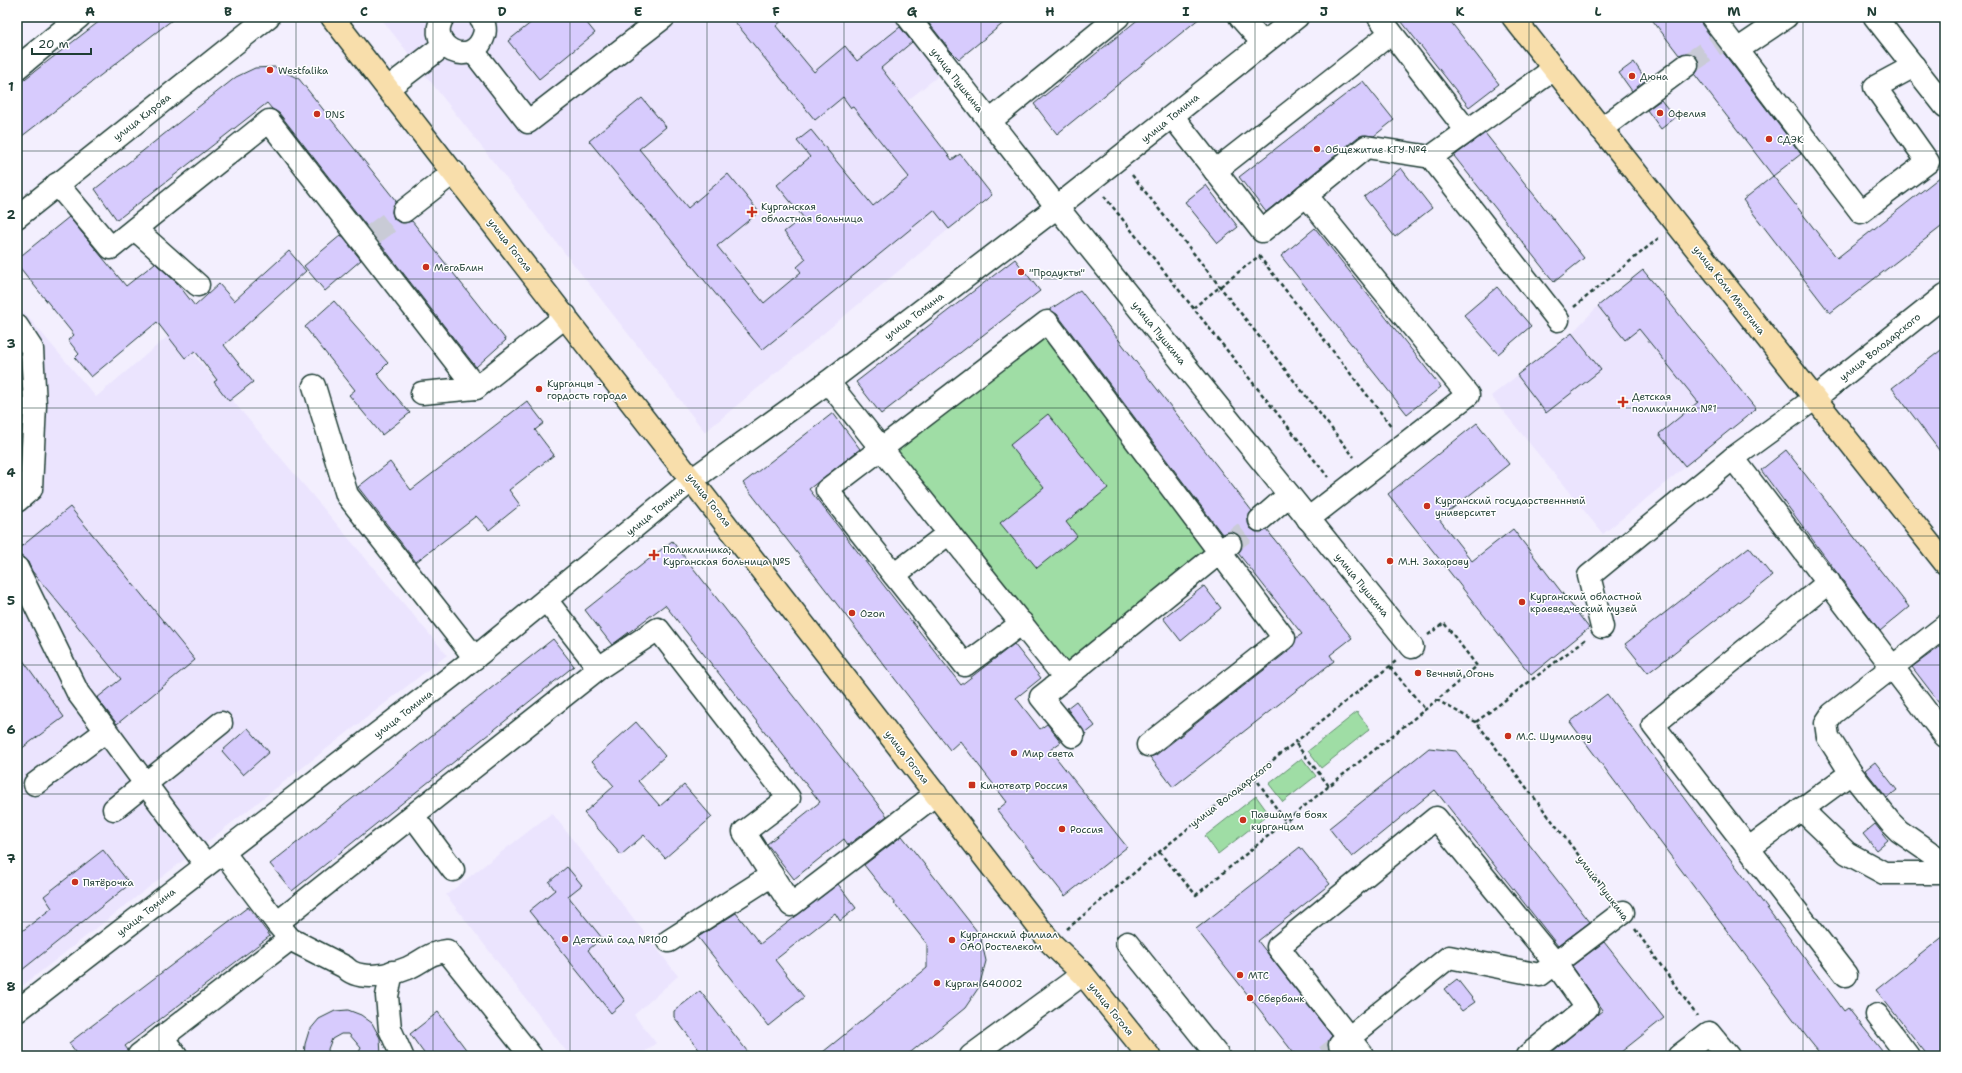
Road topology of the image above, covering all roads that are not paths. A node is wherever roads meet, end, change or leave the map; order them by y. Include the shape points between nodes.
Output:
1 (79, 17) edge
2 (268, 17) edge
3 (332, 17) edge
4 (443, 17) edge
5 (480, 17) edge
6 (664, 17) edge
7 (908, 17) edge
8 (1118, 17) edge
9 (1240, 17) edge
10 (1298, 17) edge
11 (1513, 17) edge
12 (1712, 17) edge
13 (1786, 17) edge
14 (1874, 17) edge
15 (1385, 25) edge
16 (1263, 43) junction
17 (1728, 43) junction
18 (444, 45) junction
19 (473, 51) junction
20 (1687, 65) tunnel mouth
21 (1914, 66) junction
22 (17, 68) edge
23 (1554, 69) junction
24 (388, 88) junction
25 (1944, 102) edge
26 (1172, 116) junction
27 (990, 121) junction
28 (1601, 129) junction
29 (1467, 131) junction
30 (1431, 157) junction
31 (1215, 171) junction
32 (454, 172) junction
33 (57, 184) junction
34 (1306, 195) junction
35 (1057, 207) junction
36 (20, 209) edge
37 (404, 211) tunnel mouth
38 (135, 229) junction
39 (198, 285) dead end
40 (1945, 295) edge
41 (566, 316) junction
42 (1558, 320) road end
43 (17, 326) edge
44 (828, 382) junction
45 (314, 386) dead end
46 (476, 388) junction
47 (422, 393) dead end
48 (1814, 399) junction
49 (881, 448) junction
50 (1733, 458) junction
51 (693, 479) junction
52 (1289, 495) junction
53 (17, 501) edge
54 (1308, 519) junction
55 (1260, 520) tunnel mouth
56 (949, 533) junction
57 (1225, 548) junction
58 (1945, 563) edge
59 (17, 568) edge
60 (894, 575) junction
61 (1829, 582) junction
62 (546, 600) junction
63 (1022, 623) junction
64 (1945, 626) edge
65 (1602, 627) road end
66 (1412, 647) road end
67 (475, 658) junction
68 (1892, 666) junction
69 (599, 668) junction
70 (1065, 678) junction
71 (221, 724) dead end
72 (106, 731) junction
73 (1073, 736) dead end
74 (1945, 736) edge
75 (1148, 745) dead end
76 (1851, 773) junction
77 (35, 784) dead end
78 (146, 784) junction
79 (936, 794) junction
80 (114, 809) dead end
81 (1801, 809) junction
82 (413, 816) junction
83 (1749, 848) junction
84 (215, 859) junction
85 (1945, 863) edge
86 (453, 870) dead end
87 (1945, 872) edge
88 (772, 875) junction
89 (1623, 912) road end
90 (284, 931) junction
91 (669, 941) dead end
92 (1127, 943) dead end
93 (1555, 963) junction
94 (392, 972) junction
95 (1083, 974) junction
96 (1846, 975) dead end
97 (17, 1011) edge
98 (1877, 1015) dead end
99 (162, 1037) junction
100 (1344, 1041) junction
101 (140, 1056) edge
102 (176, 1056) edge
103 (402, 1056) edge
104 (531, 1056) edge
105 (971, 1056) edge
106 (1149, 1056) edge
107 (1218, 1056) edge
108 (1362, 1056) edge
109 (1527, 1056) edge
110 (1679, 1056) edge
111 (1728, 1056) edge
112 (1908, 1056) edge

1 - 22 street
2 - 33 street, улица Кирова
3 - 24 main road, улица Гоголя
4 - 18 street via 439,30
5 - 19 street via 485,31 482,43
6 - 19 street via 528,122
7 - 27 street, улица Пушкина
8 - 27 street
9 - 16 street
10 - 16 street, улица Томина
11 - 23 main road, улица Коли Мяготина
12 - 17 street
13 - 17 street
14 - 21 street
15 - 29 street
15 - 31 street
16 - 26 street, улица Томина
17 - 21 street via 1861,212 1928,162 1875,87
18 - 19 street via 461,54
18 - 24 street
20 - 28 street
21 - 25 street
23 - 28 main road, улица Коли Мяготина
23 - 29 street
24 - 32 main road, улица Гоголя
26 - 31 street
26 - 35 street, улица Томина
27 - 35 street, улица Пушкина
28 - 48 main road, улица Коли Мяготина
29 - 30 street
30 - 34 street via 1366,147
30 - 42 street
31 - 34 street via 1262,231
32 - 37 street
32 - 41 main road, улица Гоголя
33 - 36 street, улица Кирова
33 - 38 street via 111,248
34 - 54 street via 1468,395
35 - 44 street, улица Томина
35 - 52 street, улица Пушкина
38 - 39 street
38 - 46 street via 269,121 368,238
40 - 48 street, улица Володарского
41 - 46 street
41 - 51 main road, улица Гоголя
43 - 53 street via 32,349 35,405 32,489
44 - 49 street
44 - 51 street, улица Томина
45 - 67 street via 348,495
46 - 47 street
48 - 50 street, улица Володарского
48 - 58 main road, улица Коли Мяготина
49 - 56 street
49 - 57 street via 1047,322
49 - 60 street via 827,490
50 - 61 street
50 - 65 street, улица Володарского via 1589,576
51 - 62 street, улица Томина
51 - 79 main road, улица Гоголя
52 - 54 street, улица Пушкина
52 - 55 street
54 - 66 street, улица Пушкина
56 - 60 street
56 - 63 street
57 - 70 street
57 - 75 street via 1284,638
59 - 72 street via 78,693
60 - 63 street via 965,665
61 - 68 street
61 - 83 street via 1653,725
62 - 67 street, улица Томина
62 - 69 street
63 - 70 street
64 - 68 street
67 - 84 street, улица Томина
68 - 74 street
68 - 76 street via 1832,714 1826,723 1828,737
69 - 82 street
69 - 88 street via 658,629 789,798 744,832
70 - 73 street via 1041,698
71 - 78 street
72 - 77 street
72 - 78 street
76 - 81 street
76 - 85 street via 1899,831
78 - 80 street
78 - 84 street
79 - 88 street via 791,905
79 - 95 main road, улица Гоголя via 1051,943
81 - 83 street
81 - 87 street via 1847,853 1884,873
82 - 86 street
82 - 90 street
83 - 96 street
84 - 90 street
84 - 97 street, улица Томина
88 - 91 street
89 - 93 street
90 - 94 street via 350,972 373,977
90 - 99 street
92 - 107 street
93 - 100 street via 1540,975 1449,957
93 - 100 street via 1436,818 1278,948
93 - 109 street via 1587,1008
94 - 103 street via 388,996 390,1029
94 - 104 street via 408,968 435,952 447,951
95 - 105 street
95 - 106 main road, улица Гоголя
98 - 112 street
99 - 101 street
99 - 102 street
100 - 108 street
110 - 111 street via 1709,1033

